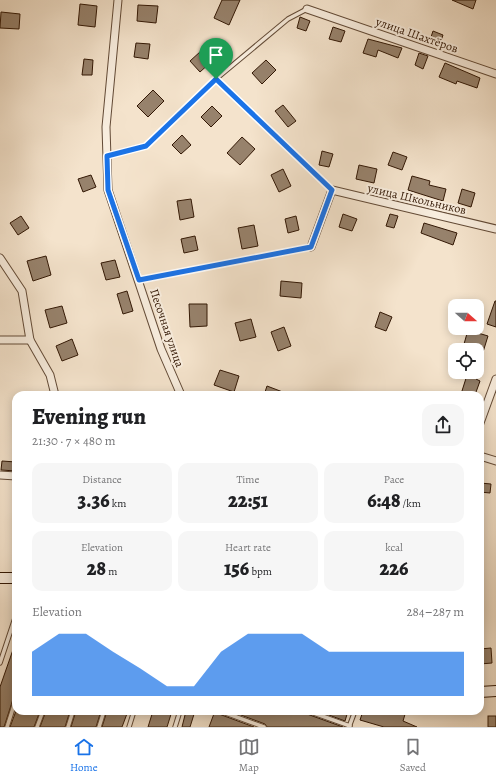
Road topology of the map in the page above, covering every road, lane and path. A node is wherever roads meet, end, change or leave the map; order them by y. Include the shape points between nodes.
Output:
1 (118, 0) edge
2 (307, 9) joint
3 (496, 74) edge
4 (216, 79) junction
5 (107, 156) junction
6 (332, 190) junction
7 (496, 229) edge
8 (311, 247) joint
9 (0, 258) edge
10 (139, 280) junction
11 (0, 340) edge
12 (30, 340) junction
13 (496, 379) edge
14 (55, 391) edge
15 (179, 391) edge
16 (484, 412) edge
17 (484, 457) edge
18 (496, 461) edge
19 (0, 475) edge
20 (12, 476) edge
21 (0, 578) edge
22 (12, 578) edge
23 (12, 627) edge
24 (0, 663) edge
25 (484, 692) edge
26 (496, 692) edge
27 (12, 711) edge
28 (42, 715) edge
29 (72, 715) edge
30 (103, 715) edge
31 (133, 715) edge
32 (179, 715) edge
33 (231, 715) edge
34 (319, 715) edge
35 (353, 715) edge
36 (349, 726) edge
37 (7, 727) edge
38 (37, 727) edge
39 (68, 727) edge
40 (99, 727) edge
41 (129, 727) edge
42 (175, 727) edge
43 (264, 727) edge

1 - 5 street, Песочная улица via 106,128
2 - 3 street, улица Шахтёров
2 - 4 lane via 288,19
4 - 5 lane via 146,146
4 - 6 lane
5 - 10 street, Песочная улица via 108,190
6 - 7 street, улица Школьников
6 - 8 street
8 - 10 lane
9 - 12 street via 22,291
10 - 15 street, Песочная улица via 161,349
11 - 12 street
12 - 14 street via 50,375
13 - 16 street
17 - 18 street
19 - 20 street
21 - 22 main road
23 - 24 lane
25 - 26 main road
27 - 37 lane
28 - 38 lane
29 - 39 lane
30 - 40 lane
31 - 41 lane
32 - 42 lane
33 - 43 lane
34 - 36 lane
35 - 36 lane

